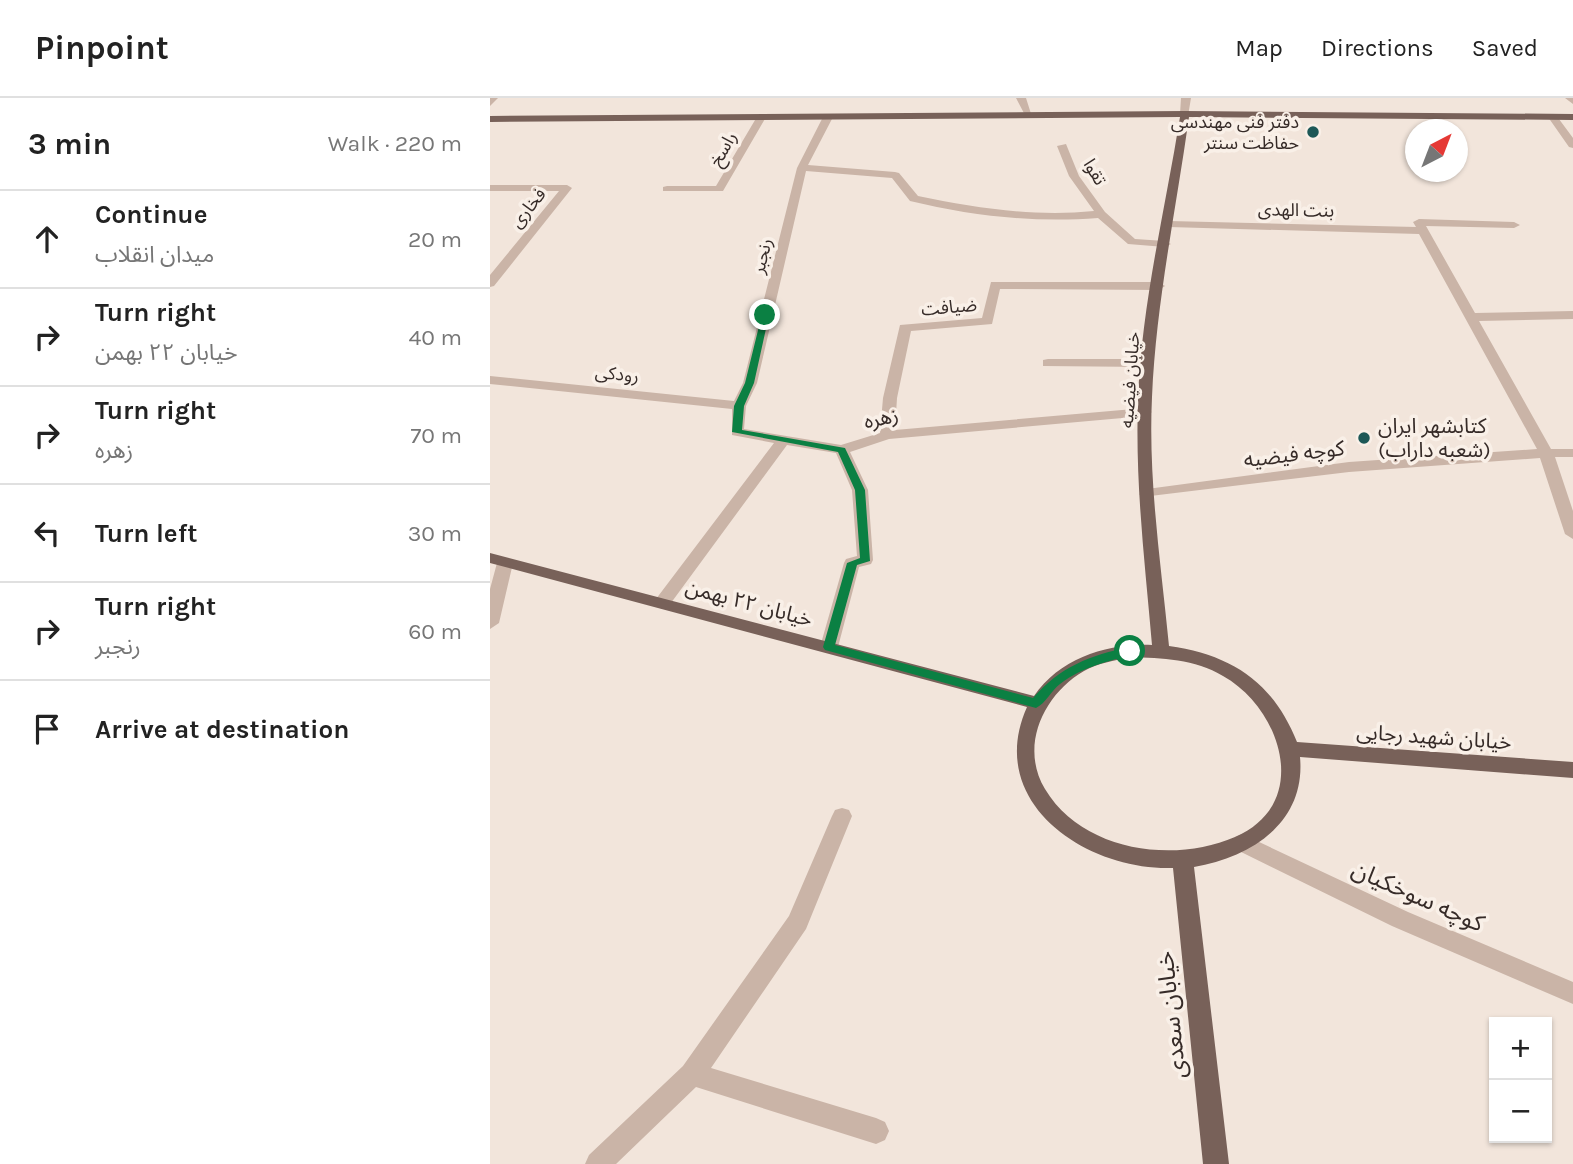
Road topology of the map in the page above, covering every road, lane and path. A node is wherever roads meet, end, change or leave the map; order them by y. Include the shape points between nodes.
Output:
1 (493, 98) edge
2 (1021, 98) edge
3 (1186, 98) edge
4 (490, 103) edge
5 (1185, 114) junction
6 (1029, 115) junction
7 (761, 117) junction
8 (828, 117) junction
9 (1553, 117) junction
10 (1573, 117) edge
11 (490, 119) edge
12 (1573, 145) edge
13 (1062, 146) dead end
14 (802, 168) junction
15 (490, 188) edge
16 (667, 189) dead end
17 (1101, 214) junction
18 (1168, 224) junction
19 (1514, 225) dead end
20 (1423, 231) junction
21 (1166, 244) junction
22 (490, 283) edge
23 (1159, 286) junction
24 (1573, 315) edge
25 (1471, 317) junction
26 (1048, 363) dead end
27 (1147, 363) junction
28 (490, 380) edge
29 (739, 406) junction
30 (1145, 412) junction
31 (887, 435) junction
32 (783, 440) junction
33 (842, 450) junction
34 (1546, 453) junction
35 (1573, 453) edge
36 (1147, 494) junction
37 (1573, 534) edge
38 (498, 561) edge
39 (662, 603) junction
40 (490, 623) edge
41 (829, 647) junction
42 (1161, 651) junction
43 (1036, 703) junction
44 (1292, 749) junction
45 (1573, 770) edge
46 (842, 816) dead end
47 (1242, 843) junction
48 (1183, 860) junction
49 (1573, 993) edge
50 (692, 1074) junction
51 (876, 1130) dead end
52 (598, 1164) edge
53 (1216, 1164) edge

1 - 4 street
2 - 6 street
3 - 5 street
5 - 6 main road
5 - 9 main road
5 - 18 main road, خیابان فیضیه
6 - 8 main road
7 - 8 main road
7 - 11 main road
7 - 16 street, راسخ via 719,189
8 - 14 street, رنجبر
9 - 10 main road
9 - 12 street
13 - 17 street, تقوا via 1074,176
14 - 17 street via 895,174 914,199 987,213 1059,219
14 - 29 street, رنجبر via 750,383
15 - 22 street, فخاری via 567,188
17 - 21 street, تقوا via 1132,242
18 - 20 street, بنت الهدی
18 - 21 main road, خیابان فیضیه
19 - 20 street, بنت الهدی via 1419,222
20 - 25 street
21 - 23 main road, خیابان فیضیه
23 - 27 main road, خیابان فیضیه
23 - 31 street, ضیافت via 995,285 988,321 905,328
24 - 25 street
25 - 34 street
26 - 27 street
27 - 30 main road, خیابان فیضیه
28 - 29 street, رودکی
29 - 32 street via 737,432
30 - 31 street, زهره
30 - 36 main road, خیابان فیضیه
31 - 33 street, زهره
32 - 33 street
32 - 39 street
33 - 41 street, زهره via 860,490 865,561 852,563
34 - 35 street, کوچه فیضیه
34 - 36 street, کوچه فیضیه via 1349,467
34 - 37 street
36 - 42 main road, خیابان فیضیه
38 - 39 main road, خیابان ۲۲ بهمن
38 - 40 street
39 - 41 main road, خیابان ۲۲ بهمن
41 - 43 main road, خیابان ۲۲ بهمن
42 - 43 main road via 1101,657 1075,668
42 - 44 main road via 1197,658 1231,672 1259,693 1280,719
43 - 48 main road via 1025,732 1025,763 1038,795 1063,823 1097,845 1139,858
44 - 45 main road, خیابان شهید رجایی
44 - 47 main road via 1289,791 1278,811
46 - 50 street via 798,922
47 - 48 main road
47 - 49 street, کوچه سوخکیان via 1400,919
48 - 53 main road, خیابان سعدی
50 - 51 street
50 - 52 street

